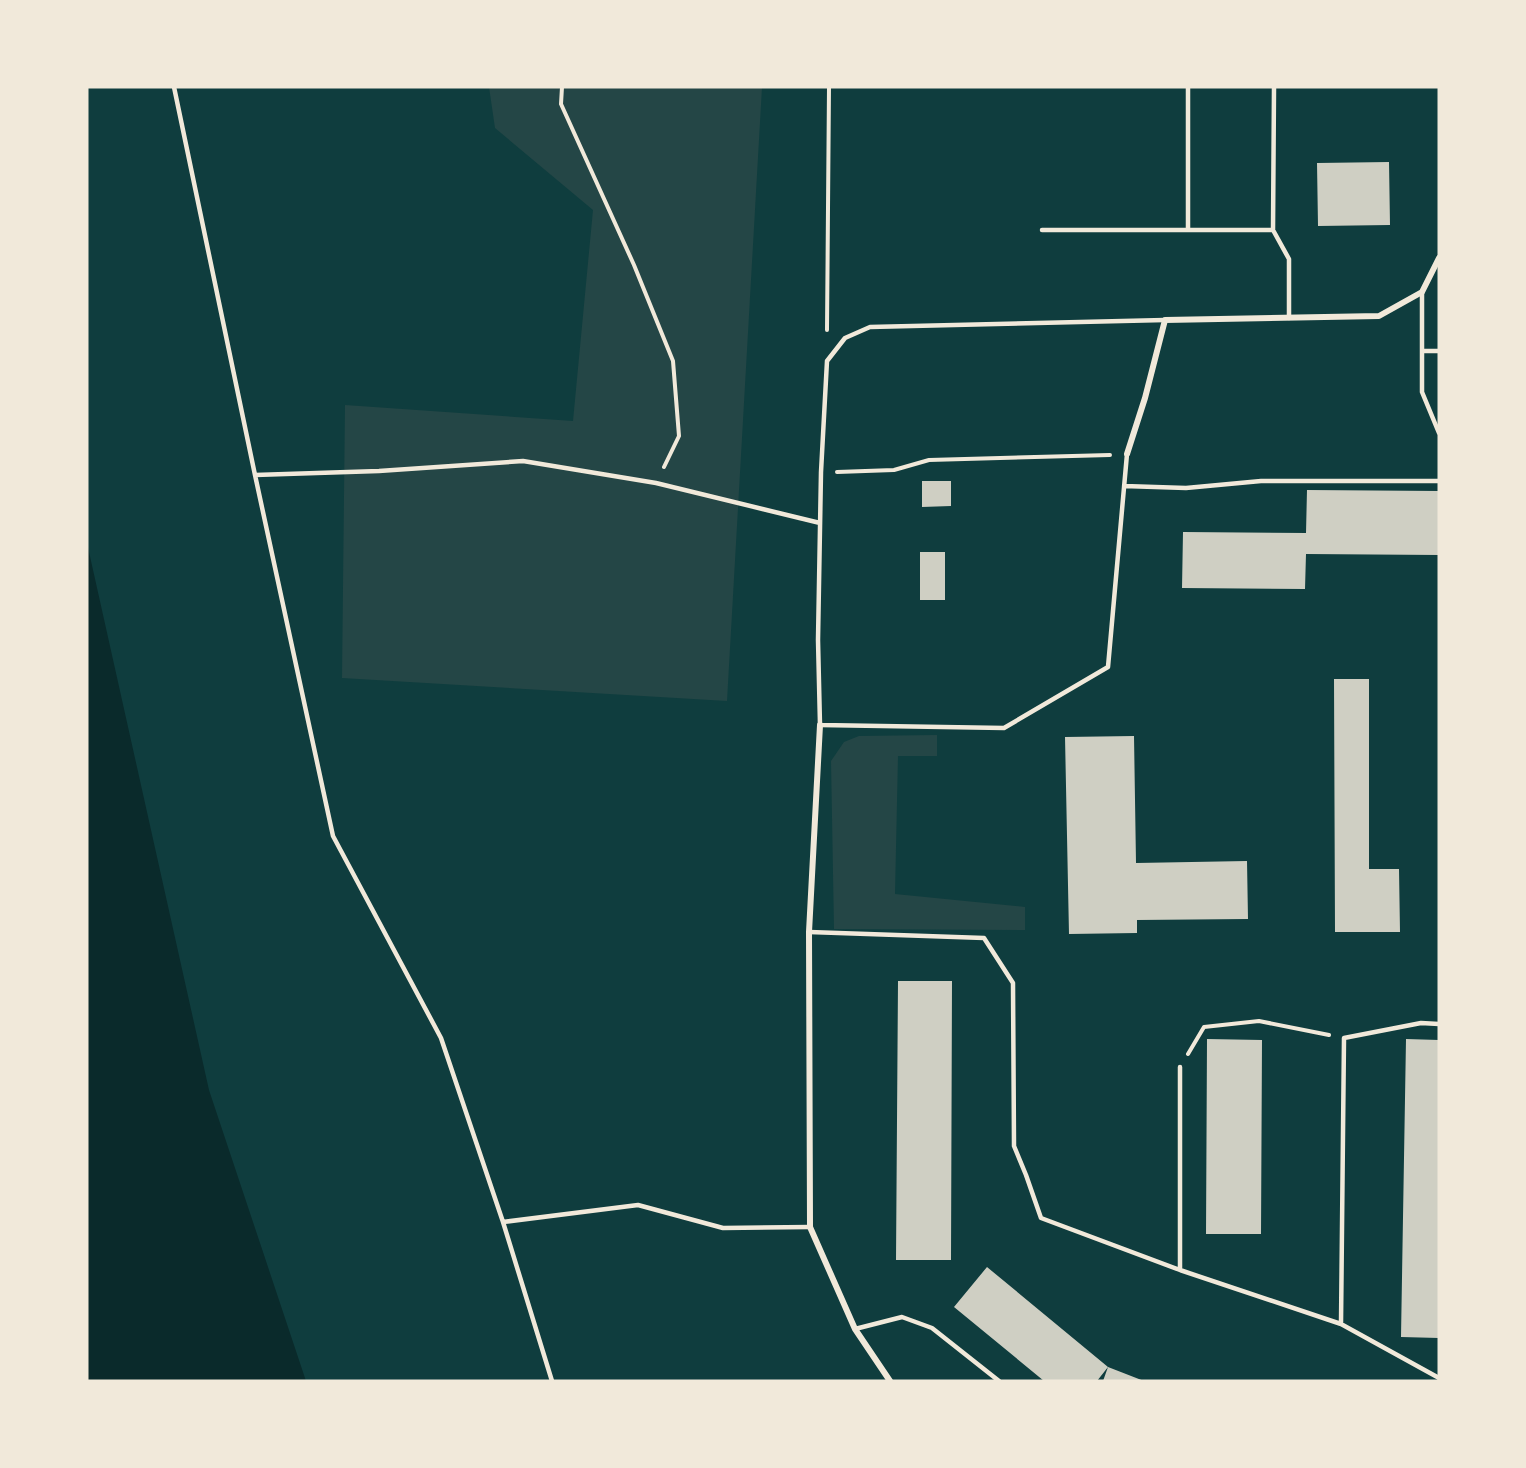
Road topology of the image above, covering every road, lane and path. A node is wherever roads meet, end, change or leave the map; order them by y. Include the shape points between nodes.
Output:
1 (174, 87) edge
2 (562, 87) edge
3 (829, 87) edge
4 (1188, 87) edge
5 (1274, 87) edge
6 (1042, 230) dead end
7 (1188, 230) junction
8 (1273, 230) junction
9 (1439, 258) edge
10 (1422, 292) junction
11 (1289, 318) junction
12 (1166, 321) junction
13 (1423, 351) junction
14 (1439, 351) edge
15 (827, 361) junction
16 (1439, 434) edge
17 (1127, 454) junction
18 (821, 472) junction
19 (255, 476) junction
20 (1439, 480) edge
21 (656, 483) junction
22 (1124, 486) junction
23 (820, 523) junction
24 (820, 725) junction
25 (809, 932) junction
26 (1439, 1024) edge
27 (1344, 1038) junction
28 (1180, 1066) joint
29 (503, 1222) junction
30 (810, 1227) junction
31 (1180, 1270) junction
32 (1341, 1324) junction
33 (855, 1329) junction
34 (1439, 1378) edge
35 (552, 1381) edge
36 (890, 1381) edge
37 (999, 1381) edge

1 - 19 lane
2 - 21 path via 561,104 673,361 680,436
3 - 15 path
4 - 7 lane
5 - 8 lane
6 - 7 lane
7 - 8 lane
8 - 11 lane via 1289,259
9 - 10 street
10 - 11 street via 1379,316
10 - 13 lane
11 - 12 street
12 - 15 lane via 870,327 844,338
12 - 17 street
13 - 14 lane
13 - 16 lane via 1422,392
15 - 18 lane
17 - 18 path via 929,460 894,470
17 - 22 lane
18 - 23 lane
19 - 21 lane via 523,461
19 - 29 lane via 333,836 441,1038
20 - 22 lane via 1261,481 1186,488
21 - 23 lane
22 - 24 lane via 1108,667 1004,728
23 - 24 lane
24 - 25 street
25 - 30 street
25 - 31 lane via 984,938 1013,982 1014,1146 1041,1218
26 - 27 lane via 1421,1023
27 - 28 path via 1259,1021 1204,1027
27 - 32 lane
28 - 31 lane
29 - 30 lane via 638,1205 723,1228
29 - 35 lane
30 - 33 street
31 - 32 lane
32 - 34 lane
33 - 36 street
33 - 37 lane via 902,1317 932,1328

